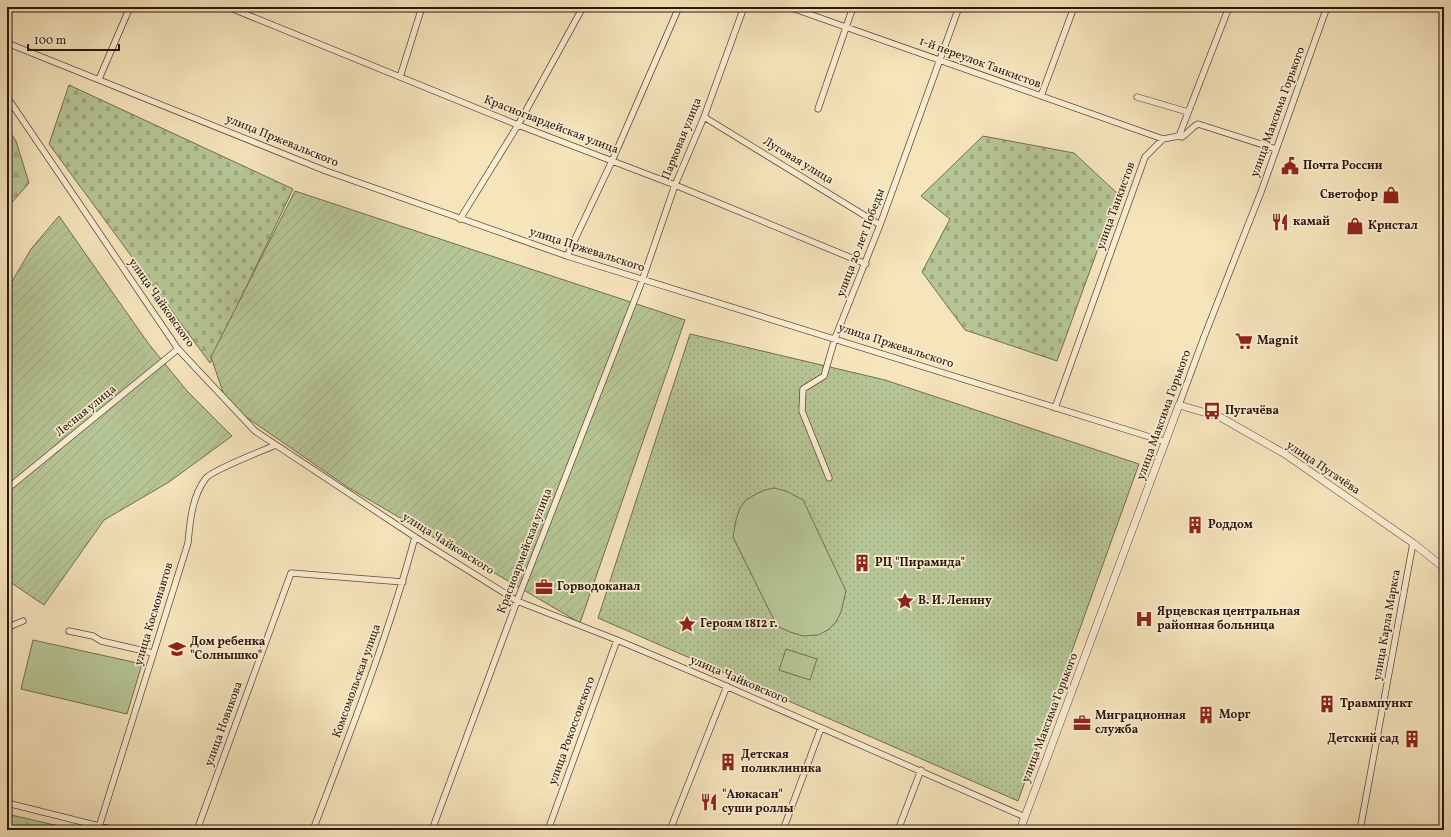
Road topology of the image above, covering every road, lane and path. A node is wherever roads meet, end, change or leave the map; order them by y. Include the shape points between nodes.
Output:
1 (130, 7) edge
2 (228, 7) edge
3 (422, 7) edge
4 (583, 7) edge
5 (679, 7) edge
6 (744, 7) edge
7 (789, 7) edge
8 (853, 7) edge
9 (959, 7) edge
10 (1074, 7) edge
11 (1229, 7) edge
12 (1327, 7) edge
13 (846, 26) junction
14 (10, 46) edge
15 (940, 61) junction
16 (400, 78) junction
17 (99, 80) junction
18 (1040, 96) junction
19 (1138, 96) dead end
20 (7, 97) edge
21 (818, 109) dead end
22 (1188, 112) junction
23 (704, 117) junction
24 (518, 125) junction
25 (1177, 136) junction
26 (1163, 139) junction
27 (1276, 149) junction
28 (612, 160) junction
29 (675, 185) junction
30 (460, 219) junction
31 (880, 225) junction
32 (567, 256) junction
33 (866, 264) junction
34 (642, 280) junction
35 (835, 338) junction
36 (178, 349) junction
37 (1179, 405) junction
38 (1055, 408) junction
39 (1166, 442) junction
40 (276, 445) junction
41 (828, 478) dead end
42 (7, 489) edge
43 (415, 537) junction
44 (1413, 543) junction
45 (1444, 568) edge
46 (403, 582) junction
47 (517, 601) junction
48 (23, 621) dead end
49 (7, 630) edge
50 (69, 631) dead end
51 (617, 640) junction
52 (153, 653) junction
53 (727, 686) junction
54 (821, 728) junction
55 (920, 770) junction
56 (7, 803) edge
57 (1025, 817) junction
58 (98, 828) edge
59 (114, 830) edge
60 (197, 830) edge
61 (313, 830) edge
62 (432, 830) edge
63 (548, 830) edge
64 (670, 830) edge
65 (783, 830) edge
66 (898, 830) edge
67 (1020, 830) edge
68 (1360, 830) edge

1 - 17 street
2 - 16 street, Красногвардейская улица
3 - 16 street
4 - 24 street
5 - 28 street
6 - 23 street, Парковая улица
7 - 13 street, 1-й переулок Танкистов
8 - 13 street
9 - 15 street, улица 20 лет Победы
10 - 18 street
11 - 22 street
12 - 27 street, улица Максима Горького
13 - 15 street, 1-й переулок Танкистов
13 - 21 street
14 - 17 street, улица Пржевальского
15 - 18 street, 1-й переулок Танкистов
15 - 31 street, улица 20 лет Победы
16 - 24 street, Красногвардейская улица
17 - 30 street, улица Пржевальского via 326,171
18 - 26 street, 1-й переулок Танкистов
19 - 22 street
20 - 36 street, улица Чайковского
22 - 25 street
23 - 29 street, Парковая улица
23 - 31 street, Луговая улица
24 - 28 street, Красногвардейская улица
24 - 30 street
25 - 26 street
25 - 27 street via 1182,137 1198,124
26 - 38 street, улица Танкистов via 1145,157
27 - 37 street, улица Максима Горького
28 - 29 street, Красногвардейская улица
28 - 32 street
29 - 33 street, Красногвардейская улица
29 - 34 street, Парковая улица
30 - 32 street, улица Пржевальского
31 - 33 street, улица 20 лет Победы
32 - 34 street, улица Пржевальского
33 - 35 street, улица 20 лет Победы
34 - 35 street, улица Пржевальского
34 - 47 street, Красноармейская улица
35 - 38 street, улица Пржевальского
35 - 41 street, улица 20 лет Победы via 824,376 803,389 802,404 802,411
36 - 40 street, улица Чайковского via 255,431
36 - 42 street, Лесная улица
37 - 39 street, улица Максима Горького
37 - 44 street, улица Пугачёва via 1220,418 1285,454
38 - 39 street, улица Пржевальского
39 - 57 street, улица Максима Горького
40 - 43 street, улица Чайковского
40 - 52 street, улица Космонавтов via 207,477 197,493 190,518 188,543
43 - 46 street, Комсомольская улица
43 - 47 street, улица Чайковского
44 - 45 street, улица Пугачёва
44 - 68 street, улица Карла Маркса
46 - 60 street, улица Новикова via 291,573
46 - 61 street, Комсомольская улица via 358,713
47 - 51 street, улица Чайковского
47 - 62 street, Красноармейская улица
48 - 49 street
50 - 52 street
51 - 53 street, улица Чайковского
51 - 63 street, улица Рокоссовского
52 - 58 street, улица Космонавтов
53 - 54 street, улица Чайковского
53 - 64 street
54 - 55 street, улица Чайковского
54 - 65 street
55 - 57 street, улица Чайковского
55 - 66 street
56 - 58 street
57 - 67 street, улица Максима Горького
58 - 59 street

